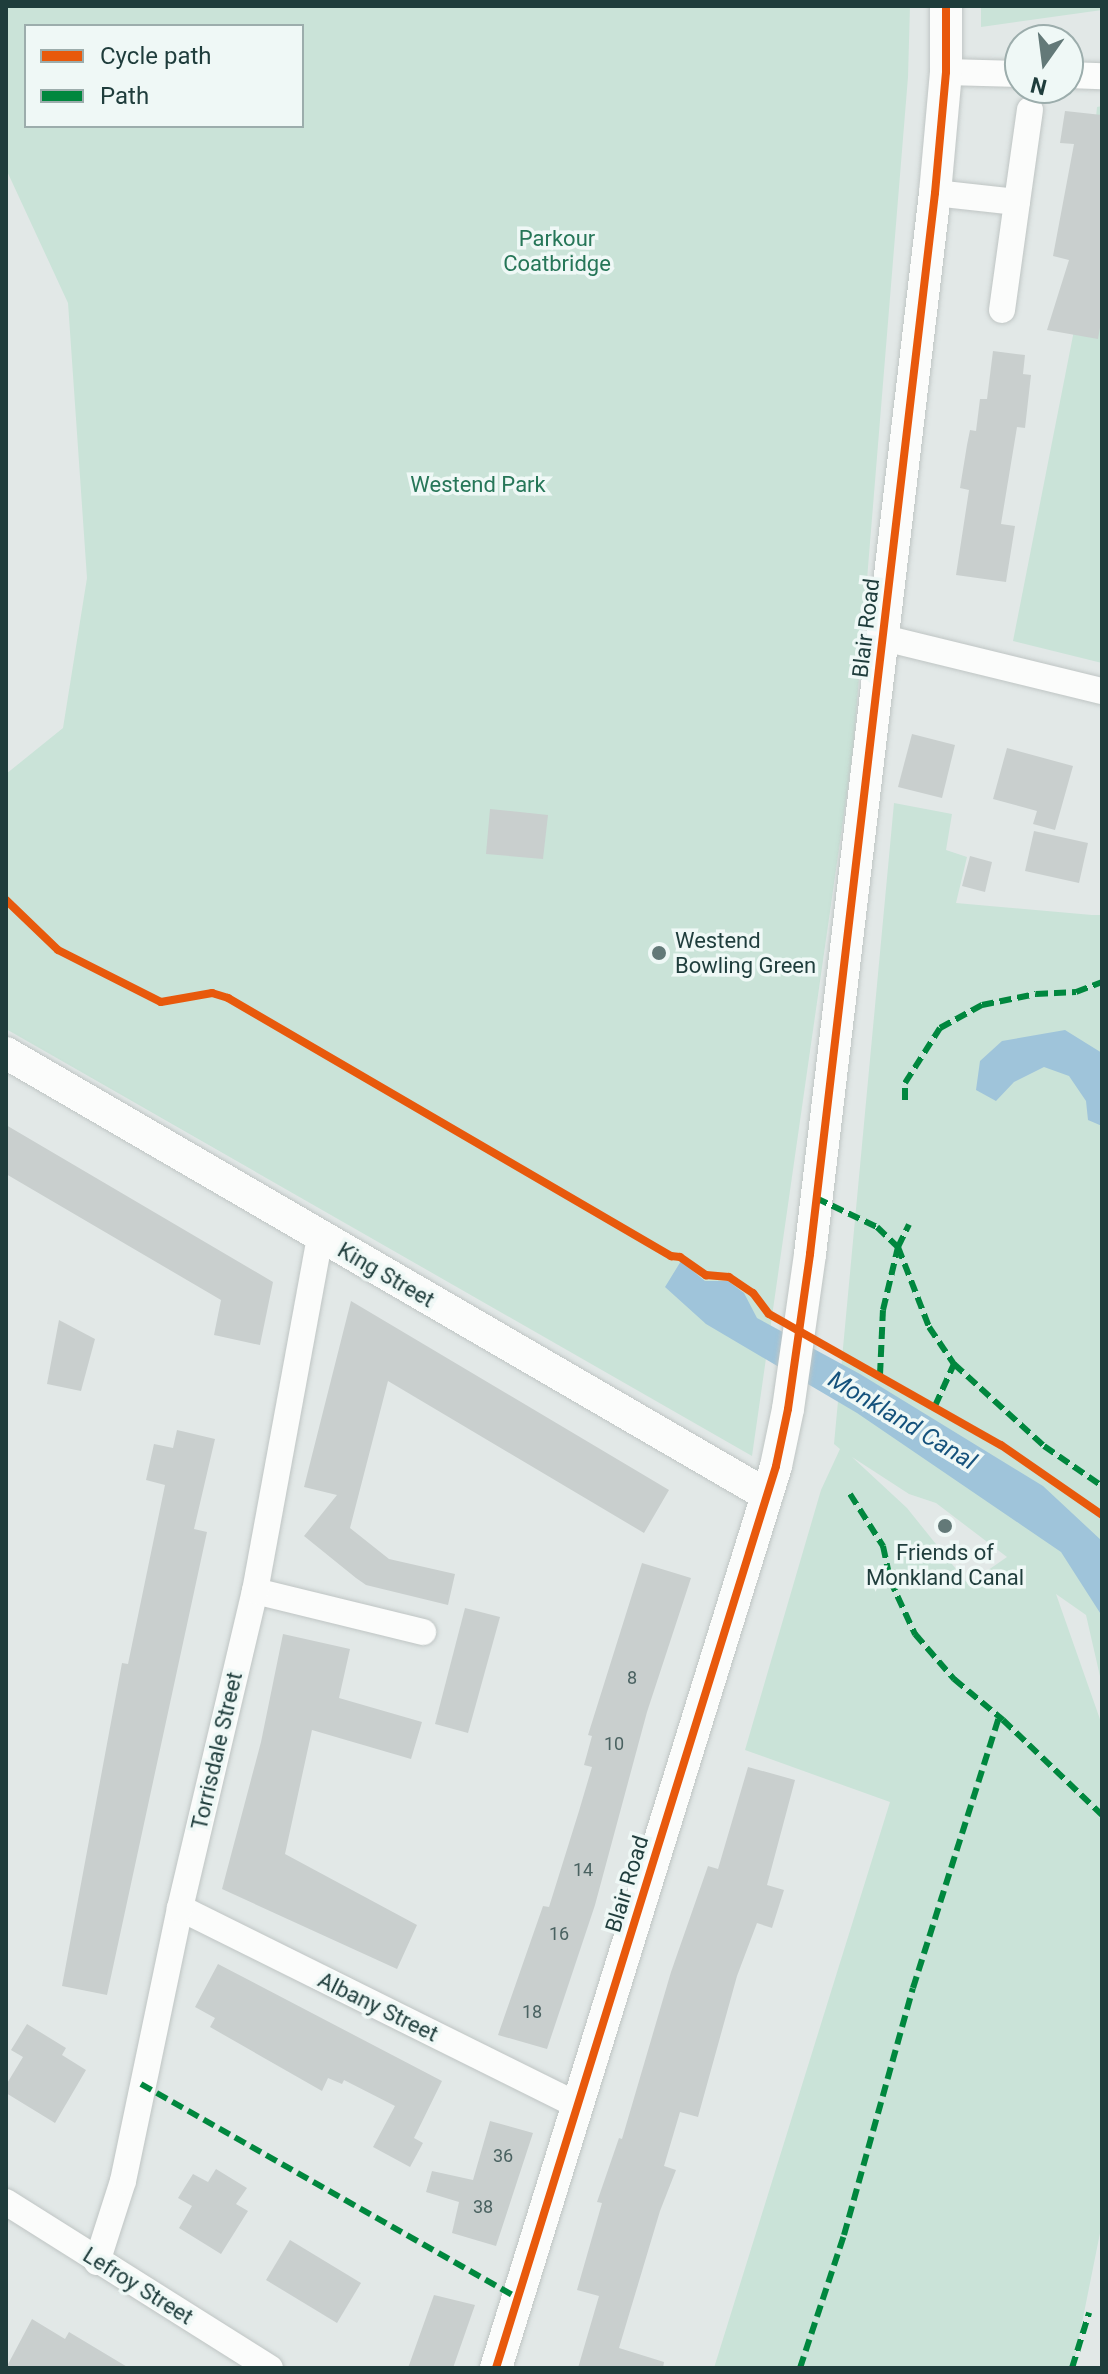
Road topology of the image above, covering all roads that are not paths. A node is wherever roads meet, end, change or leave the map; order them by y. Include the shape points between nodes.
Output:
1 (946, 6) edge
2 (946, 72) junction
3 (1004, 74) edge
4 (1030, 110) dead end
5 (935, 193) junction
6 (1017, 202) junction
7 (1002, 310) dead end
8 (884, 638) junction
9 (1102, 691) edge
10 (6, 1053) edge
11 (320, 1237) junction
12 (767, 1495) junction
13 (255, 1591) junction
14 (423, 1632) dead end
15 (180, 1908) junction
16 (577, 2105) junction
17 (6, 2202) edge
18 (97, 2262) junction
19 (270, 2368) edge
20 (496, 2368) edge

1 - 2 street, Blair Road
2 - 3 street
2 - 5 street, Blair Road
4 - 6 street
5 - 6 street
5 - 8 street, Blair Road
6 - 7 street
8 - 9 street
8 - 12 street, Blair Road via 810,1254 788,1409
10 - 11 street, King Street
11 - 12 street, King Street
11 - 13 street, Torrisdale Street
12 - 16 street, Blair Road
13 - 14 street
13 - 15 street, Torrisdale Street
15 - 16 street, Albany Street
15 - 18 street, Torrisdale Street via 123,2181
16 - 20 street, Blair Road
17 - 18 street, Lefroy Street
18 - 19 street, Lefroy Street

